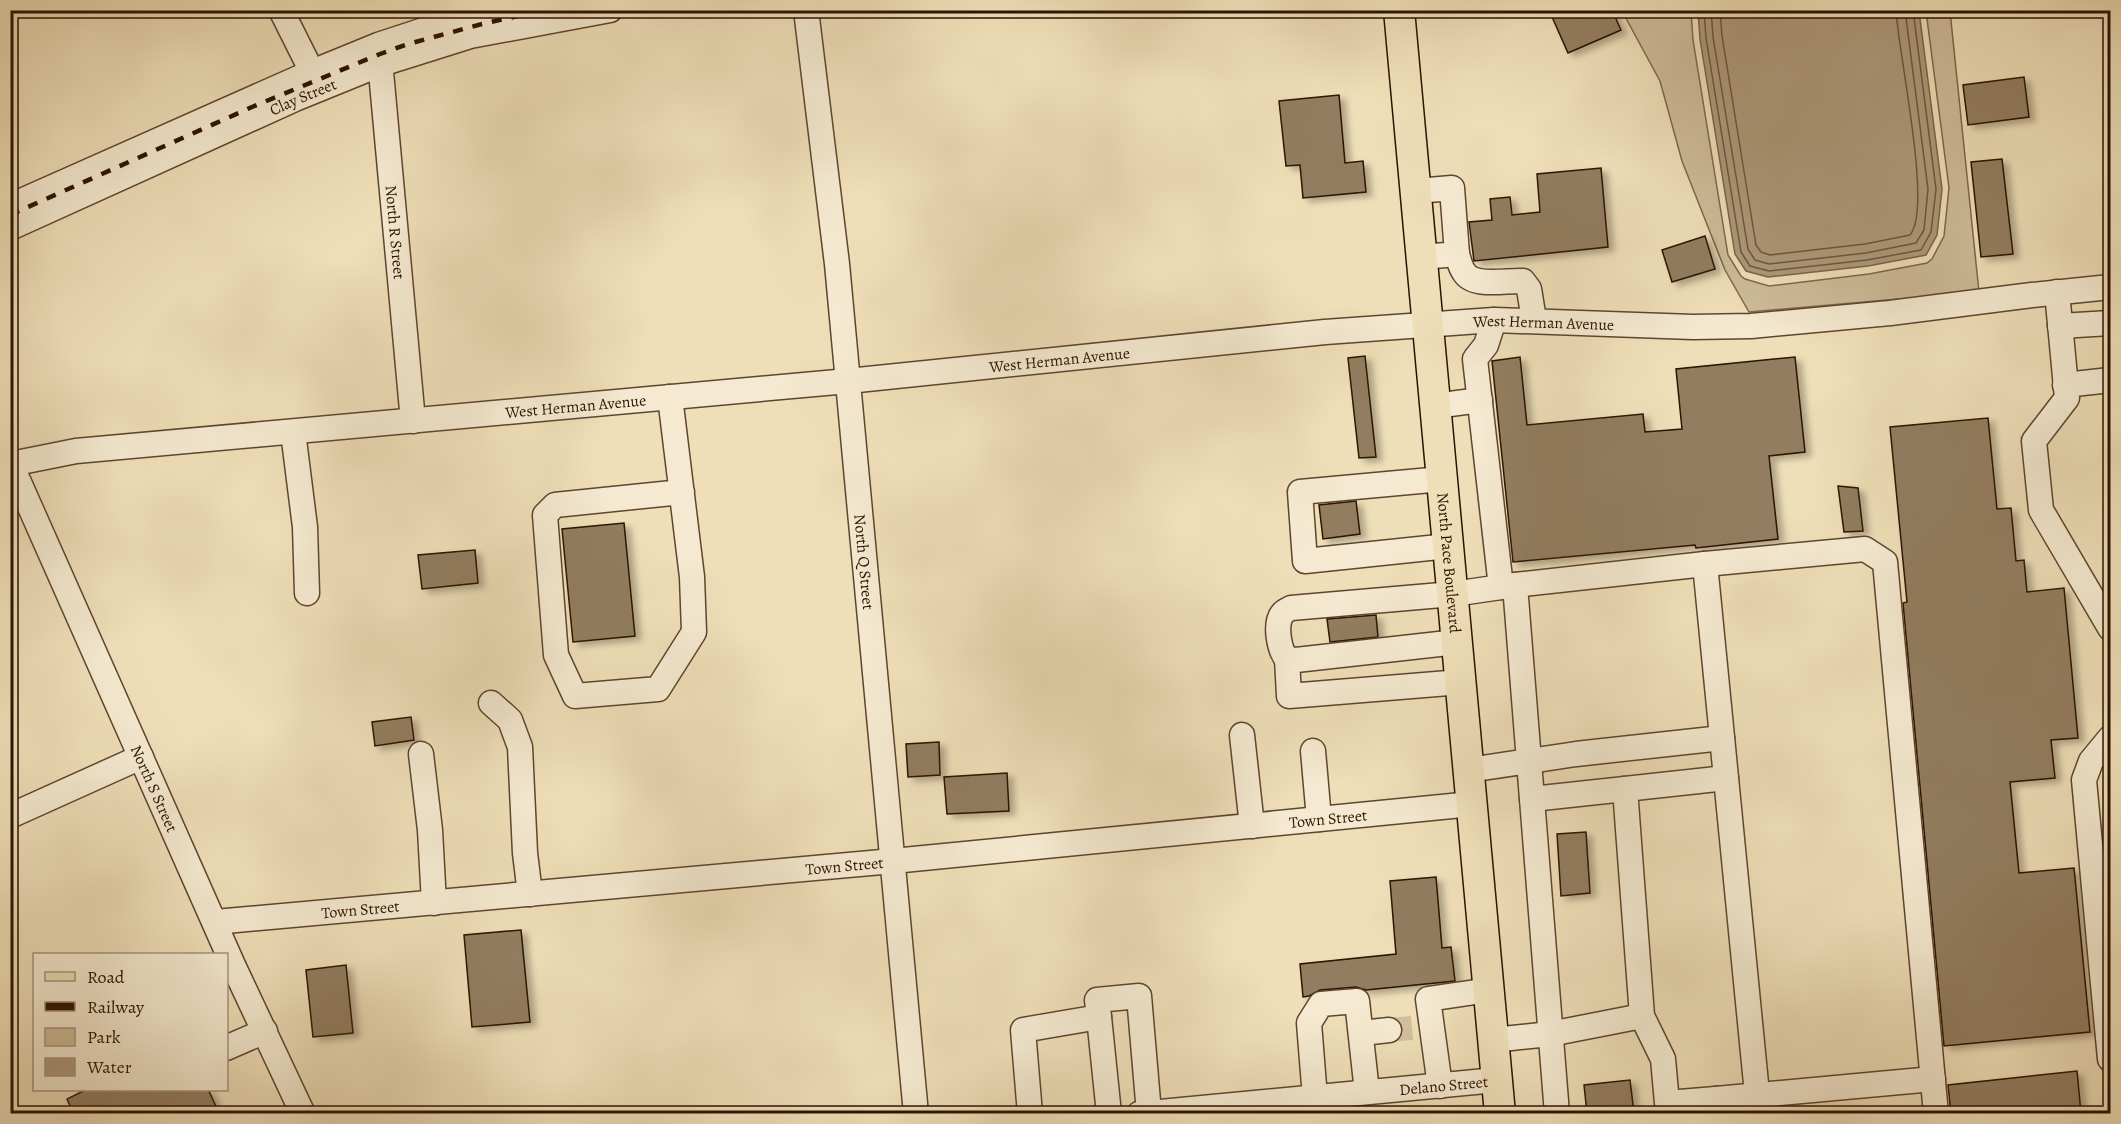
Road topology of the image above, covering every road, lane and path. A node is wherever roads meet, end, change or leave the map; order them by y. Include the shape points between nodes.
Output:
1 (281, 10) edge
2 (500, 10) edge
3 (610, 10) edge
4 (806, 10) edge
5 (1399, 10) edge
6 (380, 54) junction
7 (312, 72) junction
8 (1416, 191) junction
9 (10, 206) edge
10 (10, 228) edge
11 (1457, 254) junction
12 (1422, 257) junction
13 (2110, 287) edge
14 (2057, 292) junction
15 (1494, 320) junction
16 (1534, 320) junction
17 (2110, 323) edge
18 (1428, 325) junction
19 (2060, 327) junction
20 (2110, 380) edge
21 (848, 381) junction
22 (2065, 385) junction
23 (670, 397) junction
24 (1480, 400) junction
25 (1435, 406) junction
26 (413, 421) junction
27 (293, 432) junction
28 (11, 463) edge
29 (1442, 479) junction
30 (682, 492) junction
31 (1448, 546) junction
32 (1705, 564) junction
33 (1508, 586) junction
34 (307, 593) dead end
35 (1453, 594) junction
36 (2110, 628) edge
37 (1457, 642) junction
38 (1287, 659) junction
39 (1461, 682) junction
40 (491, 703) dead end
41 (1242, 735) dead end
42 (1722, 738) junction
43 (2110, 738) edge
44 (1313, 751) dead end
45 (421, 754) dead end
46 (141, 757) junction
47 (1530, 762) junction
48 (1469, 770) junction
49 (1726, 778) junction
50 (1625, 789) junction
51 (1532, 799) junction
52 (1472, 804) junction
53 (10, 816) edge
54 (1319, 819) junction
55 (1252, 826) junction
56 (893, 861) junction
57 (530, 894) junction
58 (434, 903) junction
59 (215, 922) junction
60 (226, 953) edge
61 (230, 966) edge
62 (1489, 990) junction
63 (1642, 1016) junction
64 (1099, 1017) junction
65 (1411, 1028) junction
66 (265, 1031) junction
67 (1362, 1033) junction
68 (1550, 1034) junction
69 (1494, 1041) junction
70 (228, 1047) edge
71 (2110, 1059) edge
72 (1933, 1079) junction
73 (1496, 1080) junction
74 (1440, 1086) junction
75 (1367, 1092) junction
76 (1300, 1104) edge
77 (1758, 1104) edge
78 (1717, 1106) edge
79 (1178, 1112) edge
80 (303, 1113) edge
81 (916, 1113) edge
82 (1030, 1113) edge
83 (1109, 1113) edge
84 (1144, 1113) edge
85 (1500, 1113) edge
86 (1557, 1113) edge
87 (1936, 1113) edge

1 - 7 street
2 - 6 street, Clay Street via 442,24
3 - 6 street, Clay Street
4 - 21 street, North Q Street
5 - 8 main road, North Pace Boulevard
6 - 7 street, Clay Street
6 - 10 street, Clay Street via 295,99
6 - 26 street, North R Street
7 - 9 street, Clay Street
8 - 11 street via 1452,188
8 - 12 main road, North Pace Boulevard
11 - 12 street
11 - 16 street via 1464,274 1478,283 1523,281
12 - 18 main road, North Pace Boulevard
13 - 14 street, West Herman Avenue
14 - 16 street, West Herman Avenue via 1751,326
14 - 19 street
15 - 16 street, West Herman Avenue
15 - 18 street, West Herman Avenue
15 - 24 street via 1486,345 1475,359
17 - 19 street
18 - 21 street, West Herman Avenue
18 - 25 main road, North Pace Boulevard
19 - 22 street
20 - 22 street
21 - 23 street, West Herman Avenue
21 - 56 street, North Q Street
22 - 36 street via 2067,398 2034,441 2041,510
23 - 26 street, West Herman Avenue
23 - 30 street
24 - 25 street
24 - 33 street
25 - 29 main road, North Pace Boulevard
26 - 27 street, West Herman Avenue
27 - 28 street, West Herman Avenue via 76,451
27 - 34 street via 305,527
28 - 46 street, North S Street
29 - 31 main road, North Pace Boulevard
29 - 31 street via 1300,492 1305,561
30 - 30 street via 694,632 658,689 575,696 556,655 545,515 555,505
31 - 35 main road, North Pace Boulevard
32 - 33 street
32 - 42 street
32 - 72 street via 1864,549 1885,562
33 - 35 street
33 - 47 street
35 - 37 main road, North Pace Boulevard
35 - 38 street via 1291,608 1279,620 1281,650
37 - 38 street
37 - 39 main road, North Pace Boulevard
38 - 39 street via 1289,696
39 - 48 main road, North Pace Boulevard
40 - 57 street via 510,720 520,747
41 - 55 street
42 - 47 street
42 - 49 street
43 - 71 street via 2091,761 2084,780
44 - 54 street
45 - 58 street
46 - 53 street
46 - 59 street, North S Street
47 - 48 street
47 - 51 street
48 - 52 main road, North Pace Boulevard
49 - 50 street
49 - 77 street
50 - 51 street
50 - 63 street
51 - 68 street
52 - 54 street, Town Street
52 - 62 main road, North Pace Boulevard
54 - 55 street, Town Street
55 - 56 street, Town Street
56 - 57 street, Town Street
56 - 81 street, North Q Street
57 - 58 street, Town Street
58 - 59 street, Town Street
59 - 60 street, North S Street
61 - 66 street, North S Street
62 - 65 street via 1428,999
62 - 69 main road, North Pace Boulevard
63 - 68 street
63 - 78 street via 1663,1059 1667,1103
64 - 82 street via 1023,1030
64 - 83 street
64 - 84 street via 1097,1000 1139,996
65 - 67 street
65 - 74 street
66 - 70 street
66 - 80 street, North S Street
67 - 75 street
67 - 76 street via 1357,1001 1321,1004 1309,1023
68 - 69 street
68 - 86 street
69 - 73 main road, North Pace Boulevard
72 - 77 street
72 - 87 street
73 - 74 street, Delano Street
73 - 85 main road, North Pace Boulevard
74 - 75 street, Delano Street
75 - 76 street, Delano Street
76 - 79 street, Delano Street
77 - 78 street
79 - 84 street, Delano Street

